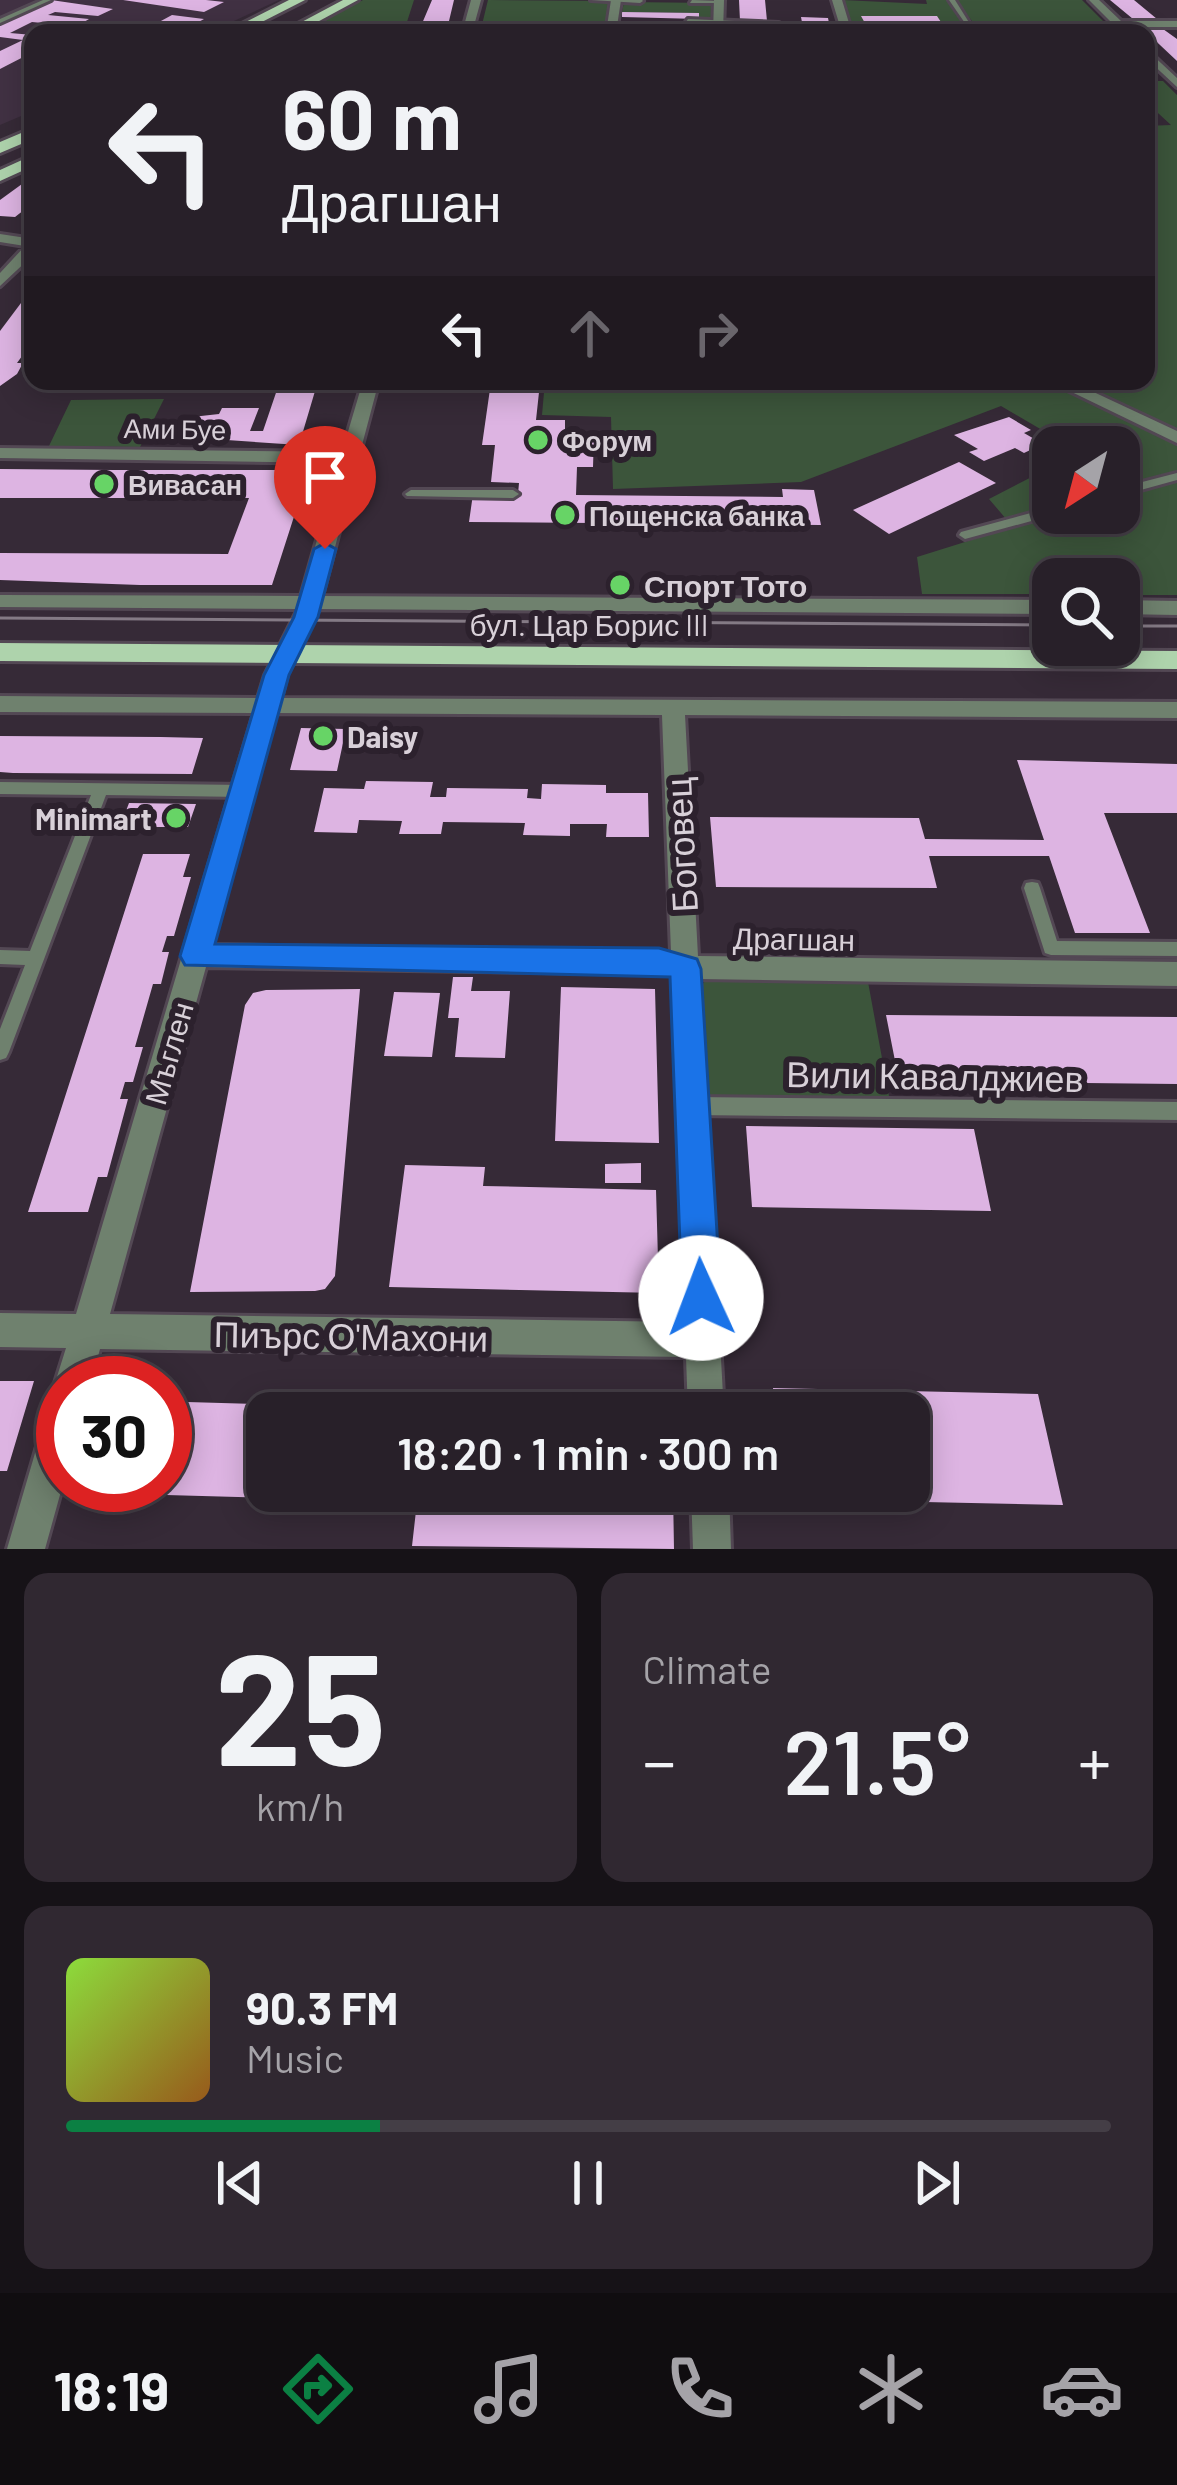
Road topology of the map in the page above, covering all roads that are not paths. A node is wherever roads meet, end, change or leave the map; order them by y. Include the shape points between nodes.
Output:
1 (0, 0) edge
2 (47, 0) edge
3 (299, 0) edge
4 (352, 0) edge
5 (594, 0) edge
6 (616, 0) edge
7 (1094, 0) edge
8 (640, 1) edge
9 (719, 1) edge
10 (692, 2) edge
11 (26, 3) dead end
12 (613, 20) junction
13 (633, 20) dead end
14 (0, 21) edge
15 (688, 21) dead end
16 (248, 24) edge
17 (305, 24) edge
18 (612, 24) edge
19 (706, 24) edge
20 (1119, 24) edge
21 (24, 254) edge
22 (0, 282) edge
23 (369, 390) edge
24 (1076, 390) edge
25 (1177, 438) edge
26 (0, 453) edge
27 (350, 458) junction
28 (1176, 478) edge
29 (1140, 487) edge
30 (411, 494) dead end
31 (513, 494) dead end
32 (1032, 517) edge
33 (965, 535) dead end
34 (0, 601) edge
35 (310, 604) junction
36 (1032, 607) edge
37 (1140, 608) edge
38 (1177, 608) edge
39 (0, 652) edge
40 (285, 656) junction
41 (1177, 661) edge
42 (0, 704) edge
43 (267, 707) junction
44 (674, 708) junction
45 (1177, 710) edge
46 (0, 788) edge
47 (101, 789) junction
48 (244, 791) junction
49 (1032, 888) dead end
50 (1177, 949) edge
51 (196, 956) junction
52 (0, 957) edge
53 (36, 958) junction
54 (686, 969) junction
55 (1177, 974) edge
56 (0, 1052) edge
57 (692, 1106) junction
58 (1177, 1111) edge
59 (0, 1330) edge
60 (88, 1331) junction
61 (703, 1340) junction
62 (81, 1356) edge
63 (705, 1392) edge
64 (36, 1512) edge
65 (711, 1512) edge
66 (26, 1549) edge
67 (712, 1549) edge

1 - 11 lane
2 - 14 lane
3 - 16 main road
4 - 17 main road
5 - 6 lane
6 - 8 lane
6 - 12 street
7 - 20 street
9 - 10 lane
12 - 13 lane
12 - 18 street
15 - 19 lane
21 - 22 street
23 - 27 street, Мъглен
24 - 25 street
26 - 27 street, Ами Буе
27 - 35 street, Мъглен
28 - 29 lane
30 - 31 lane
32 - 33 lane
34 - 35 street, бул. Цар Борис III
35 - 36 street, бул. Цар Борис III
35 - 40 street, Мъглен
37 - 38 street
39 - 40 main road, бул. Цар Борис III
40 - 41 main road, бул. Цар Борис III
40 - 43 street, Мъглен
42 - 43 street
43 - 44 street
43 - 48 street, Мъглен
44 - 45 street
44 - 54 street, Боговец
46 - 47 lane
47 - 48 lane
47 - 53 lane
48 - 51 street, Мъглен
49 - 50 lane via 1051,948
51 - 54 street, Драгшан via 659,961
51 - 60 street, Мъглен
52 - 53 lane
53 - 56 lane
54 - 55 street, Драгшан
54 - 57 street, Боговец
57 - 58 lane, Вили Кавалджиев
57 - 61 street, Боговец
59 - 60 street, Пиърс О'Махони
60 - 61 street, Пиърс О'Махони
60 - 62 street, Мъглен
61 - 63 street, Боговец
64 - 66 street
65 - 67 street

